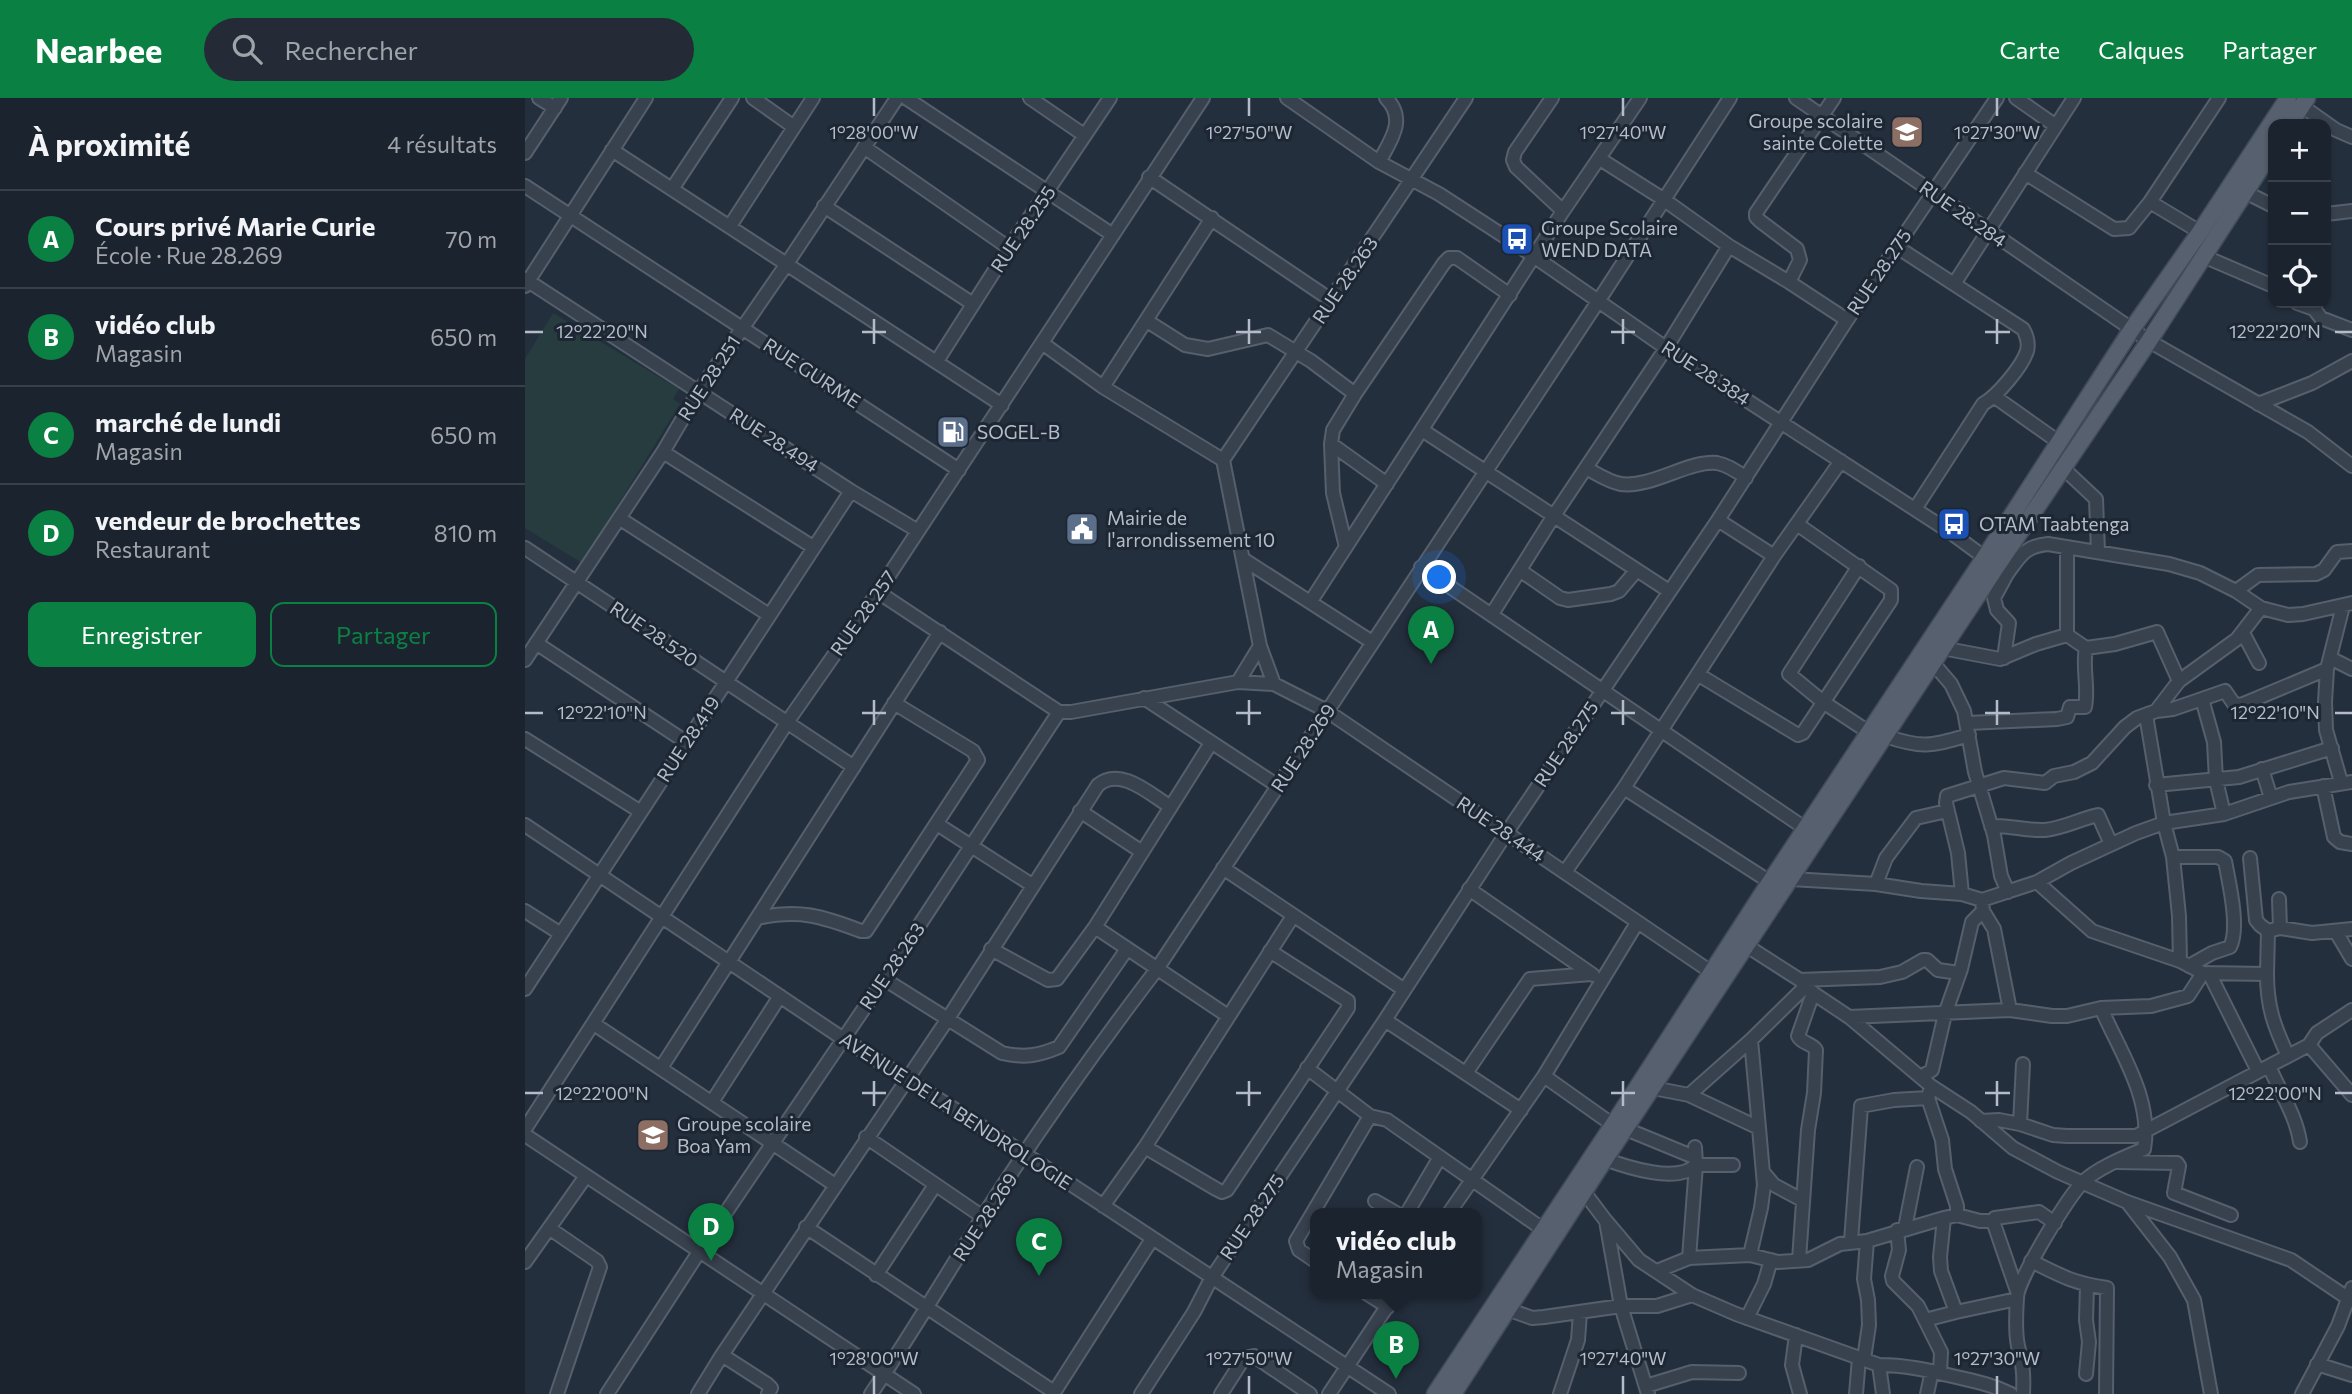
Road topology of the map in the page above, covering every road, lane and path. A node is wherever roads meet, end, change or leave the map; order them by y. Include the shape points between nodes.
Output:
1 (540, 98) edge
2 (646, 98) edge
3 (732, 98) edge
4 (753, 98) edge
5 (813, 98) edge
6 (897, 98) edge
7 (906, 98) edge
8 (1030, 98) edge
9 (1110, 98) edge
10 (1203, 98) edge
11 (1287, 98) edge
12 (1386, 98) edge
13 (1466, 98) edge
14 (1552, 98) edge
15 (1640, 98) edge
16 (1730, 98) edge
17 (1796, 98) edge
18 (1834, 98) edge
19 (1997, 98) edge
20 (2016, 98) edge
21 (2074, 98) edge
22 (2219, 98) edge
23 (2299, 101) edge
24 (558, 103) edge
25 (1822, 116) junction
26 (2292, 119) edge
27 (2056, 126) junction
28 (794, 127) junction
29 (1084, 135) junction
30 (2352, 137) edge
31 (864, 146) junction
32 (613, 150) junction
33 (525, 153) edge
34 (2268, 156) edge
35 (1600, 159) junction
36 (1379, 162) junction
37 (2025, 173) junction
38 (1150, 177) junction
39 (1413, 179) junction
40 (525, 186) edge
41 (673, 189) junction
42 (2245, 191) junction
43 (1048, 192) junction
44 (1932, 193) junction
45 (1663, 199) junction
46 (2150, 202) junction
47 (2268, 203) edge
48 (824, 206) junction
49 (1563, 211) junction
50 (2352, 211) edge
51 (2331, 213) edge
52 (569, 216) junction
53 (1212, 218) junction
54 (730, 226) junction
55 (1987, 231) junction
56 (2200, 232) junction
57 (1113, 234) junction
58 (1729, 246) junction
59 (1897, 247) junction
60 (1009, 248) junction
61 (2203, 256) junction
62 (1533, 257) junction
63 (786, 265) junction
64 (526, 282) edge
65 (1789, 282) junction
66 (1954, 284) junction
67 (2268, 284) edge
68 (1510, 295) junction
69 (1331, 300) junction
70 (1599, 300) junction
71 (974, 304) junction
72 (2311, 308) edge
73 (1847, 320) junction
74 (1147, 321) junction
75 (742, 327) junction
76 (2132, 329) junction
77 (2352, 330) edge
78 (2149, 341) junction
79 (1042, 343) junction
80 (1666, 348) junction
81 (1296, 353) junction
82 (937, 361) junction
83 (2352, 361) edge
84 (1103, 387) junction
85 (699, 391) junction
86 (1355, 394) junction
87 (1995, 397) junction
88 (2258, 404) junction
89 (1002, 405) junction
90 (1782, 422) junction
91 (1422, 430) junction
92 (2060, 443) junction
93 (1331, 444) junction
94 (663, 452) junction
95 (1223, 460) junction
96 (1841, 461) junction
97 (2352, 466) edge
98 (1586, 468) junction
99 (2063, 468) junction
100 (1486, 469) junction
101 (959, 470) junction
102 (1746, 478) junction
103 (1387, 484) junction
104 (852, 491) junction
105 (1915, 509) junction
106 (1553, 517) junction
107 (619, 518) junction
108 (1719, 520) junction
109 (1797, 524) junction
110 (918, 531) junction
111 (813, 547) junction
112 (1346, 547) junction
113 (2067, 547) junction
114 (525, 548) edge
115 (2352, 551) edge
116 (2098, 552) junction
117 (1774, 556) junction
118 (1243, 559) junction
119 (1859, 566) junction
120 (1997, 566) junction
121 (1421, 567) junction
122 (1521, 570) junction
123 (1636, 571) junction
124 (576, 583) junction
125 (1669, 590) junction
126 (2236, 590) junction
127 (878, 592) junction
128 (1311, 601) junction
129 (2347, 604) edge
130 (2261, 608) junction
131 (1492, 614) junction
132 (769, 615) junction
133 (940, 632) junction
134 (2243, 633) junction
135 (2067, 635) junction
136 (1373, 642) junction
137 (536, 643) junction
138 (1260, 646) junction
139 (1942, 648) junction
140 (2086, 648) junction
141 (2004, 658) junction
142 (525, 660) edge
143 (1933, 663) junction
144 (2259, 663) dead end
145 (2328, 664) junction
146 (2352, 669) edge
147 (1699, 675) junction
148 (725, 681) junction
149 (2179, 681) junction
150 (1238, 682) junction
151 (1274, 684) junction
152 (1603, 689) junction
153 (1144, 698) junction
154 (2202, 699) junction
155 (1823, 702) junction
156 (894, 703) junction
157 (1327, 711) junction
158 (1059, 712) junction
159 (2151, 713) junction
160 (788, 721) junction
161 (1969, 729) junction
162 (1660, 731) junction
163 (1877, 734) junction
164 (525, 739) edge
165 (687, 741) junction
166 (1211, 743) junction
167 (2332, 748) junction
168 (854, 767) junction
169 (2262, 769) junction
170 (2216, 780) junction
171 (2346, 782) edge
172 (1978, 785) junction
173 (2156, 785) junction
174 (1277, 786) junction
175 (2323, 786) junction
176 (1624, 788) junction
177 (2271, 798) junction
178 (1171, 807) junction
179 (1080, 811) junction
180 (1947, 811) junction
181 (641, 812) junction
182 (2224, 814) junction
183 (2164, 823) junction
184 (937, 824) junction
185 (525, 825) edge
186 (1991, 826) junction
187 (1807, 829) junction
188 (1507, 832) junction
189 (2111, 844) junction
190 (2352, 844) edge
191 (971, 846) junction
192 (1142, 852) junction
193 (2173, 857) junction
194 (2250, 858) dead end
195 (1223, 868) junction
196 (1565, 872) junction
197 (600, 874) junction
198 (1791, 879) junction
199 (1770, 882) junction
200 (2037, 882) junction
201 (1876, 884) junction
202 (1032, 885) junction
203 (1469, 890) junction
204 (2008, 892) junction
205 (1962, 894) junction
206 (2279, 899) dead end
207 (1982, 906) junction
208 (525, 911) edge
209 (1293, 915) junction
210 (662, 917) junction
211 (757, 918) junction
212 (1637, 923) junction
213 (1095, 927) junction
214 (2274, 929) junction
215 (2352, 929) edge
216 (2336, 932) junction
217 (561, 934) junction
218 (1747, 947) junction
219 (1127, 948) junction
220 (991, 949) junction
221 (1270, 951) junction
222 (2352, 960) edge
223 (729, 962) junction
224 (2185, 963) junction
225 (1157, 969) junction
226 (1959, 973) junction
227 (2206, 973) junction
228 (2267, 974) junction
229 (1596, 976) junction
230 (1718, 976) junction
231 (884, 979) junction
232 (1807, 986) junction
233 (525, 989) edge
234 (1403, 989) junction
235 (780, 996) junction
236 (2101, 1008) junction
237 (2010, 1010) junction
238 (2351, 1012) edge
239 (1945, 1014) junction
240 (1228, 1016) junction
241 (1849, 1017) junction
242 (947, 1020) junction
243 (1385, 1020) junction
244 (594, 1024) junction
245 (842, 1038) junction
246 (1752, 1040) junction
247 (2309, 1045) junction
248 (2288, 1056) junction
249 (2022, 1064) dead end
250 (661, 1068) junction
251 (1307, 1068) junction
252 (2264, 1068) junction
253 (1466, 1073) junction
254 (1544, 1076) junction
255 (907, 1078) junction
256 (1927, 1087) junction
257 (1653, 1088) junction
258 (1336, 1092) junction
259 (1689, 1095) junction
260 (2352, 1095) edge
261 (712, 1102) junction
262 (1521, 1111) junction
263 (1370, 1116) junction
264 (1981, 1121) junction
265 (2020, 1124) junction
266 (1620, 1127) junction
267 (1759, 1128) junction
268 (525, 1129) edge
269 (2148, 1129) junction
270 (525, 1135) edge
271 (866, 1137) junction
272 (2300, 1142) dead end
273 (774, 1143) junction
274 (1145, 1147) junction
275 (1025, 1154) junction
276 (1695, 1156) junction
277 (1440, 1157) junction
278 (1605, 1159) junction
279 (2115, 1162) junction
280 (1733, 1165) dead end
281 (1917, 1167) dead end
282 (1764, 1173) junction
283 (586, 1176) junction
284 (1472, 1180) junction
285 (2083, 1182) junction
286 (835, 1185) junction
287 (935, 1185) junction
288 (1584, 1192) junction
289 (1375, 1200) dead end
290 (1802, 1200) junction
291 (2127, 1202) junction
292 (1103, 1206) junction
293 (1316, 1208) edge
294 (1388, 1208) edge
295 (1410, 1208) edge
296 (1452, 1208) edge
297 (1957, 1215) junction
298 (2231, 1215) dead end
299 (983, 1217) junction
300 (1310, 1217) edge
301 (1944, 1218) junction
302 (1606, 1221) junction
303 (1994, 1221) junction
304 (2055, 1223) junction
305 (806, 1227) junction
306 (549, 1228) junction
307 (1901, 1229) junction
308 (1544, 1230) junction
309 (1152, 1239) junction
310 (1851, 1241) junction
311 (1867, 1241) junction
312 (699, 1252) junction
313 (1750, 1255) junction
314 (1310, 1258) edge
315 (1689, 1258) junction
316 (1771, 1260) junction
317 (1799, 1260) junction
318 (2031, 1261) junction
319 (525, 1262) edge
320 (1657, 1271) junction
321 (876, 1275) junction
322 (1211, 1279) junction
323 (2087, 1287) junction
324 (763, 1295) junction
325 (1692, 1295) junction
326 (2017, 1295) junction
327 (2351, 1296) edge
328 (1375, 1299) edge
329 (1393, 1299) edge
330 (1621, 1306) junction
331 (1388, 1307) junction
332 (928, 1309) junction
333 (1507, 1309) junction
334 (1956, 1312) junction
335 (1580, 1313) junction
336 (1747, 1318) junction
337 (1925, 1320) junction
338 (1795, 1335) junction
339 (722, 1355) junction
340 (1862, 1359) junction
341 (2317, 1364) junction
342 (1879, 1365) junction
343 (1348, 1368) junction
344 (1936, 1372) junction
345 (1739, 1373) dead end
346 (2086, 1374) dead end
347 (884, 1375) junction
348 (2352, 1375) edge
349 (1647, 1390) edge
350 (1053, 1393) edge
351 (557, 1394) edge
352 (607, 1394) edge
353 (698, 1394) edge
354 (768, 1394) edge
355 (871, 1394) edge
356 (914, 1394) edge
357 (1141, 1394) edge
358 (1221, 1394) edge
359 (1310, 1394) edge
360 (1329, 1394) edge
361 (1389, 1394) edge
362 (1435, 1394) edge
363 (1453, 1394) edge
364 (1560, 1394) edge
365 (1800, 1394) edge
366 (1856, 1394) edge
367 (1883, 1394) edge
368 (1927, 1394) edge
369 (2011, 1394) edge
370 (2023, 1394) edge
371 (2106, 1394) edge
372 (2211, 1394) edge
373 (2302, 1394) edge

1 - 24 street
2 - 32 street
3 - 41 street
4 - 28 street
5 - 28 street
6 - 31 street, RUE 28.251
7 - 43 street
8 - 29 street
9 - 29 street, RUE 28.255
10 - 38 street, RUE 28.257
11 - 36 street, RUE 28.384
12 - 36 street via 1398,118 1397,128
13 - 39 street, RUE 28.263
14 - 49 street via 1513,160
15 - 35 street
16 - 45 street, RUE 28.269
17 - 25 street, RUE 28.284
18 - 25 street
19 - 44 street, RUE 28.275
20 - 27 street
21 - 27 street
22 - 46 street
23 - 26 main road
23 - 30 street
23 - 56 main road
24 - 33 street
25 - 44 street, RUE 28.284
25 - 65 street via 1756,213 1797,249 1800,260
27 - 37 street
28 - 54 street
29 - 43 street, RUE 28.255
31 - 48 street, RUE 28.251
31 - 60 street
32 - 41 street
32 - 52 street
34 - 42 main road
35 - 45 street
35 - 49 street
36 - 39 street, RUE 28.384
37 - 46 street via 2114,229 2129,228
37 - 55 street
38 - 53 street
38 - 57 street, RUE 28.257
39 - 62 street, RUE 28.384
39 - 69 street, RUE 28.263
40 - 52 street, RUE GURME
41 - 54 street
42 - 47 street
42 - 61 main road
43 - 57 street
43 - 60 street, RUE 28.255
44 - 55 street, RUE 28.284
44 - 59 street, RUE 28.275
45 - 58 street
45 - 70 street, RUE 28.269
46 - 56 street
48 - 63 street, RUE 28.251
48 - 71 street
49 - 62 street
50 - 51 street
52 - 64 street
52 - 75 street, RUE GURME
53 - 69 street
53 - 74 street
54 - 63 street
55 - 66 street
55 - 76 street, RUE 28.284
56 - 76 main road
57 - 79 street, RUE 28.257
58 - 65 street
58 - 80 street
59 - 66 street
59 - 73 street, RUE 28.275
60 - 71 street, RUE 28.255
61 - 67 street
61 - 78 main road
62 - 68 street
62 - 70 street, RUE 28.384
63 - 75 street, RUE 28.251
63 - 82 street
64 - 85 street, RUE 28.494
65 - 73 street
66 - 87 street via 2026,335 2028,349
68 - 86 street via 1457,258 1449,258
68 - 91 street
69 - 81 street, RUE 28.263
70 - 80 street, RUE 28.384
70 - 100 street, RUE 28.269
71 - 82 street, RUE 28.255
72 - 77 street via 2321,318
73 - 90 street, RUE 28.275
74 - 81 street via 1195,348 1268,335
74 - 84 street
75 - 85 street, RUE 28.251
75 - 101 street, RUE GURME
76 - 78 street, RUE 28.284
76 - 92 main road
78 - 88 street, RUE 28.284
78 - 99 main road
79 - 84 street
79 - 89 street, RUE 28.257
80 - 90 street, RUE 28.384
80 - 98 street
81 - 86 street
81 - 95 street, RUE 28.263
82 - 89 street
83 - 88 street
84 - 95 street
85 - 94 street, RUE 28.251
85 - 104 street, RUE 28.494
86 - 93 street via 1333,430
87 - 92 street
87 - 105 street via 1983,404
88 - 97 street, RUE 28.284 via 2324,443
89 - 101 street, RUE 28.257
90 - 96 street, RUE 28.384
90 - 102 street, RUE 28.275
91 - 100 street
91 - 103 street
92 - 120 main road
93 - 103 street
93 - 112 street via 1333,493
94 - 107 street, RUE 28.251
94 - 111 street
95 - 118 street
96 - 105 street, RUE 28.384
96 - 109 street
98 - 102 street via 1621,484 1716,463
98 - 106 street
99 - 116 street via 2096,499
99 - 120 main road
100 - 106 street
100 - 121 street, RUE 28.269
101 - 110 street, RUE 28.257
102 - 108 street, RUE 28.275
103 - 112 street
104 - 110 street, RUE 28.494
104 - 111 street, RUE 28.419
105 - 120 street, RUE 28.384
106 - 122 street
106 - 123 street
107 - 124 street, RUE 28.251
107 - 132 street
108 - 117 street
108 - 125 street, RUE 28.275
109 - 117 street
109 - 119 street
110 - 127 street, RUE 28.257
111 - 132 street, RUE 28.419
112 - 128 street
113 - 116 street
113 - 120 street via 2035,545
113 - 135 street
114 - 124 street, RUE 28.520
115 - 126 street via 2337,552 2316,573 2258,575
116 - 126 street via 2169,564
117 - 147 street
118 - 128 street
118 - 138 street
119 - 155 street via 1790,670 1791,677
119 - 155 street via 1891,590 1891,600
120 - 139 main road
120 - 141 street via 1994,598 1997,610 2009,623
120 - 163 main road
121 - 131 street
121 - 136 street, RUE 28.269
122 - 123 street via 1568,600 1619,591
122 - 131 street
123 - 125 street
124 - 137 street, RUE 28.251
124 - 148 street, RUE 28.520
125 - 152 street, RUE 28.275
126 - 130 street
127 - 133 street
127 - 160 street, RUE 28.257
128 - 136 street
129 - 130 street via 2294,615
129 - 145 street
130 - 134 street
131 - 152 street
132 - 148 street, RUE 28.419
133 - 156 street
133 - 158 street
134 - 144 street
134 - 149 street
135 - 140 street
135 - 141 street
136 - 157 street, RUE 28.269
137 - 142 street, RUE 28.251
137 - 165 street
138 - 150 street
138 - 151 street
139 - 141 street
139 - 143 main road
140 - 149 street via 2159,632
140 - 161 street via 2085,707 2070,707 2069,715 2057,719
143 - 161 street via 1951,684
143 - 163 main road
145 - 146 street
145 - 154 street via 2241,705 2234,704 2225,691
145 - 167 street via 2326,730
147 - 155 street via 1798,735
147 - 162 street
148 - 160 street, RUE 28.520
148 - 165 street, RUE 28.419
149 - 159 street
150 - 151 street
150 - 153 street
151 - 157 street, RUE 28.444
152 - 162 street
152 - 188 street, RUE 28.275
153 - 158 street
153 - 166 street
154 - 159 street
154 - 170 street via 2214,742
155 - 163 street
156 - 168 street
156 - 184 street via 977,755
157 - 174 street, RUE 28.269
157 - 188 street, RUE 28.444
158 - 191 street, RUE 28.263
159 - 172 street via 2125,727 2082,769 2045,783 2004,778
159 - 173 street
160 - 168 street, RUE 28.520
160 - 210 street, RUE 28.257
161 - 163 street via 1935,745 1913,745
161 - 172 street
162 - 176 street
162 - 187 street
163 - 187 main road
163 - 198 main road
164 - 181 street
165 - 181 street, RUE 28.419
166 - 174 street
166 - 178 street
167 - 169 street
167 - 171 street
168 - 211 street
169 - 170 street
169 - 177 street
170 - 173 street
170 - 182 street
171 - 175 street
172 - 180 street via 1947,796
172 - 186 street
173 - 183 street
174 - 195 street, RUE 28.269
175 - 177 street
175 - 190 street via 2335,837
176 - 196 street
176 - 199 street
177 - 182 street
178 - 179 street via 1128,780 1109,780 1098,785
178 - 192 street
179 - 192 street
179 - 202 street
180 - 201 street via 1916,818 1886,858
180 - 205 street
181 - 197 street, RUE 28.419
182 - 183 street
183 - 189 street
183 - 193 street
184 - 191 street
184 - 211 street via 866,931 794,912
185 - 197 street, AVENUE DE LA BENDROLOGIE
186 - 189 street via 2043,830 2098,815
186 - 204 street
187 - 199 main road
188 - 196 street, RUE 28.444
188 - 203 street, RUE 28.275
189 - 200 street
191 - 202 street
191 - 231 street, RUE 28.263
192 - 213 street
193 - 224 street
193 - 224 street via 2225,861 2234,915 2230,947
194 - 214 street via 2256,920
195 - 209 street
195 - 225 street, RUE 28.269
196 - 212 street, RUE 28.444
197 - 210 street, AVENUE DE LA BENDROLOGIE
197 - 217 street, RUE 28.419
198 - 201 street
198 - 218 main road
199 - 230 main road
200 - 204 street
200 - 224 street via 2092,931
201 - 205 street
202 - 220 street
203 - 229 street
203 - 234 street, RUE 28.275
204 - 207 street
205 - 207 street
206 - 214 street
207 - 226 street via 1972,922
207 - 237 street via 1994,929
208 - 217 street
209 - 221 street
209 - 234 street
210 - 223 street, AVENUE DE LA BENDROLOGIE
210 - 244 street, RUE 28.257
211 - 223 street
212 - 229 street
212 - 230 street, RUE 28.444
213 - 219 street
213 - 220 street via 1053,981
214 - 216 street
214 - 228 street
215 - 216 street
216 - 222 street
217 - 233 street, RUE 28.419
218 - 230 main road
218 - 232 street
219 - 225 street
219 - 242 street via 1059,1047 1041,1055 1002,1054
220 - 242 street
221 - 240 street
221 - 251 street via 1348,1001 1348,1008
223 - 235 street, AVENUE DE LA BENDROLOGIE
223 - 250 street
224 - 227 street
225 - 240 street
225 - 275 street, RUE 28.269
226 - 232 street via 1938,971 1923,960 1881,977
226 - 239 street
227 - 228 street
227 - 236 street via 2188,996 2151,1006
227 - 252 street
228 - 248 street via 2271,1018
229 - 253 street via 1530,979
229 - 254 street
230 - 257 main road
230 - 266 main road
231 - 242 street
231 - 245 street, RUE 28.263
232 - 241 street
232 - 246 street
232 - 290 street via 1798,1036 1815,1050 1814,1093
234 - 243 street, RUE 28.275
235 - 245 street, AVENUE DE LA BENDROLOGIE
235 - 261 street
236 - 237 street via 2067,1016
236 - 269 street via 2133,1077
237 - 239 street
238 - 247 street via 2316,1033
239 - 241 street
239 - 256 street
240 - 274 street
241 - 256 street
242 - 255 street
243 - 253 street
243 - 258 street, RUE 28.275
244 - 250 street
244 - 268 street, RUE 28.257
245 - 255 street, AVENUE DE LA BENDROLOGIE
245 - 273 street, RUE 28.263
246 - 259 street
246 - 267 street
247 - 248 street
247 - 260 street
248 - 252 street
249 - 265 street
250 - 261 street
251 - 258 street
251 - 274 street via 1227,1190 1222,1192
252 - 269 street
252 - 272 street via 2297,1122
253 - 262 street
254 - 262 street
254 - 266 street
255 - 271 street
255 - 275 street, AVENUE DE LA BENDROLOGIE
256 - 264 street
256 - 297 street
256 - 310 street via 1861,1106
257 - 259 street
257 - 266 main road
258 - 263 street
258 - 322 street, RUE 28.275
259 - 267 street
261 - 273 street
262 - 284 street
263 - 277 street via 1387,1120
263 - 293 street
264 - 265 street
264 - 285 street via 2013,1148
265 - 269 street via 2067,1136 2136,1136
266 - 276 street
266 - 278 main road
266 - 308 main road
267 - 282 street
269 - 279 street via 2144,1149
270 - 283 street
271 - 286 street
271 - 287 street
273 - 286 street
273 - 312 street, RUE 28.263
274 - 292 street
275 - 292 street, AVENUE DE LA BENDROLOGIE
275 - 299 street, RUE 28.269
276 - 278 street via 1691,1170 1668,1173 1632,1170
276 - 280 street
276 - 315 street
277 - 284 street
277 - 295 street
278 - 288 main road
279 - 285 street
279 - 298 street via 2177,1163 2174,1193
281 - 307 street
282 - 290 street via 1774,1185
282 - 313 street
283 - 306 street
283 - 312 street
284 - 296 street
284 - 308 street
285 - 291 street
285 - 304 street
286 - 305 street
287 - 299 street
287 - 321 street
288 - 302 street
288 - 333 main road
289 - 294 street
290 - 317 street
291 - 327 street via 2291,1260
291 - 372 street via 2190,1290
292 - 309 street, AVENUE DE LA BENDROLOGIE
297 - 301 street
297 - 303 street
299 - 332 street, RUE 28.269
300 - 314 street via 1296,1241 1299,1250
301 - 307 street
301 - 334 street via 1941,1271
302 - 320 street via 1639,1260
302 - 330 street
303 - 304 street via 2039,1212
303 - 326 street
304 - 318 street
305 - 321 street
305 - 324 street
306 - 319 street
306 - 351 street via 600,1267
307 - 311 street
307 - 337 street via 1893,1281
308 - 362 main road
309 - 322 street, AVENUE DE LA BENDROLOGIE
309 - 350 street
310 - 311 street
310 - 317 street
311 - 340 street via 1864,1279 1869,1325
312 - 324 street
312 - 352 street, RUE 28.263
313 - 315 street
313 - 316 street
315 - 320 street
316 - 317 street
316 - 336 street
318 - 323 street
318 - 326 street
320 - 325 street
321 - 332 street
322 - 343 street, AVENUE DE LA BENDROLOGIE
322 - 357 street, RUE 28.275
323 - 346 street
323 - 371 street via 2107,1288
324 - 339 street
324 - 347 street
325 - 330 street via 1657,1306
325 - 336 street
326 - 334 street
326 - 370 street
327 - 341 street
328 - 331 street
329 - 331 street
330 - 335 street
330 - 349 street
331 - 343 street
332 - 347 street, RUE 28.269
332 - 350 street
333 - 335 street via 1532,1318
333 - 363 main road
334 - 337 street
335 - 364 street via 1578,1340
336 - 338 street
337 - 344 street via 1941,1352
338 - 340 street
338 - 365 street via 1791,1365
339 - 353 street
339 - 354 street via 771,1388
340 - 342 street
340 - 366 street
341 - 348 street
341 - 373 street
342 - 344 street
342 - 367 street
343 - 360 street
343 - 361 street, AVENUE DE LA BENDROLOGIE
344 - 368 street
344 - 369 street
345 - 349 street via 1692,1372
347 - 355 street, RUE 28.269
347 - 356 street
358 - 359 street via 1244,1358 1254,1356

